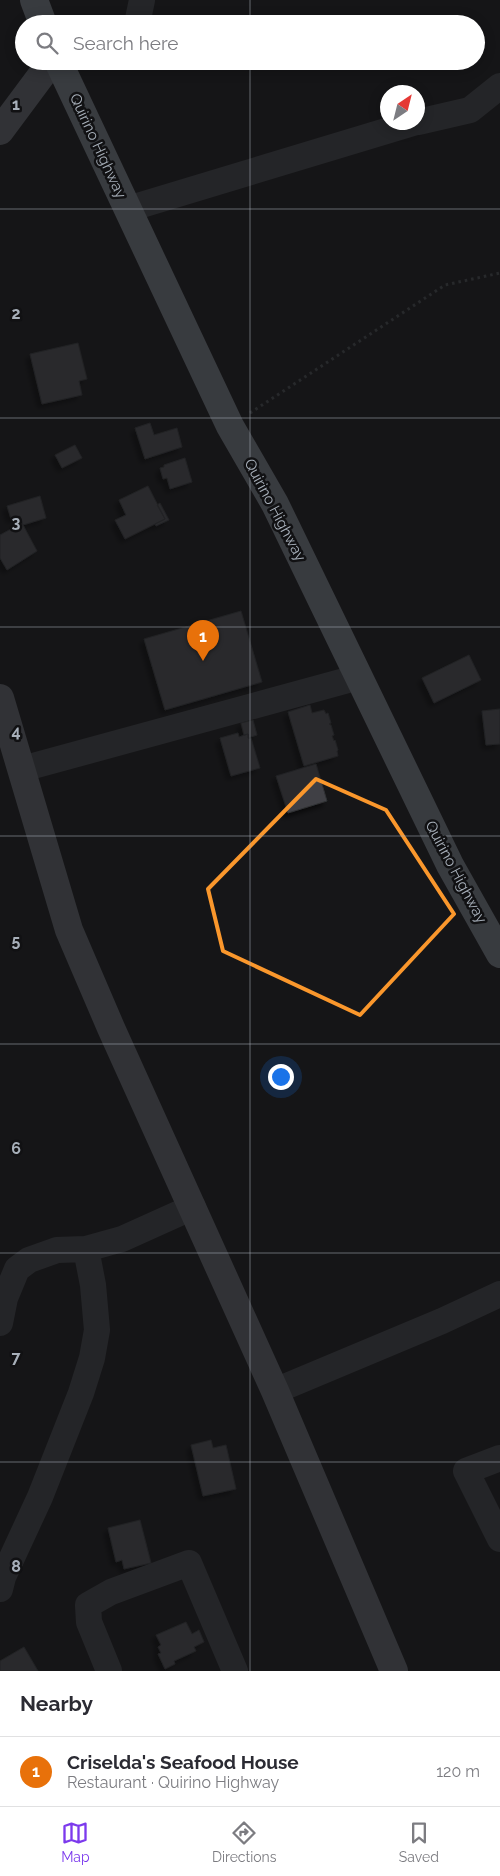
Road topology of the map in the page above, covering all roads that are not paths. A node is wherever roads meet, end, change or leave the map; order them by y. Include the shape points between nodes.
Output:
1 (34, 0) edge
2 (142, 0) edge
3 (40, 15) edge
4 (139, 15) edge
5 (45, 70) edge
6 (62, 70) edge
7 (500, 86) edge
8 (425, 120) edge
9 (390, 130) edge
10 (0, 131) edge
11 (128, 209) junction
12 (359, 677) junction
13 (0, 698) edge
14 (22, 769) junction
15 (500, 954) edge
16 (193, 1207) junction
17 (86, 1249) junction
18 (500, 1294) edge
19 (0, 1323) edge
20 (275, 1391) junction
21 (500, 1458) edge
22 (500, 1539) edge
23 (0, 1589) edge
24 (110, 1671) edge
25 (235, 1671) edge
26 (394, 1671) edge

1 - 3 highway
2 - 4 street
5 - 10 main road
6 - 11 highway, Quirino Highway
7 - 8 street via 470,110
9 - 11 street
11 - 12 highway, Quirino Highway via 230,426 276,504
12 - 14 street
12 - 15 highway, Quirino Highway via 450,865
13 - 14 main road
14 - 16 main road via 69,930 110,1028
16 - 17 street via 122,1239
16 - 20 main road
17 - 19 street via 57,1250 30,1260 17,1269 4,1298
17 - 23 street via 97,1330 92,1358 40,1497
18 - 20 street
20 - 26 main road
21 - 22 street via 466,1471
24 - 25 street via 89,1622 88,1605 111,1592 189,1563

